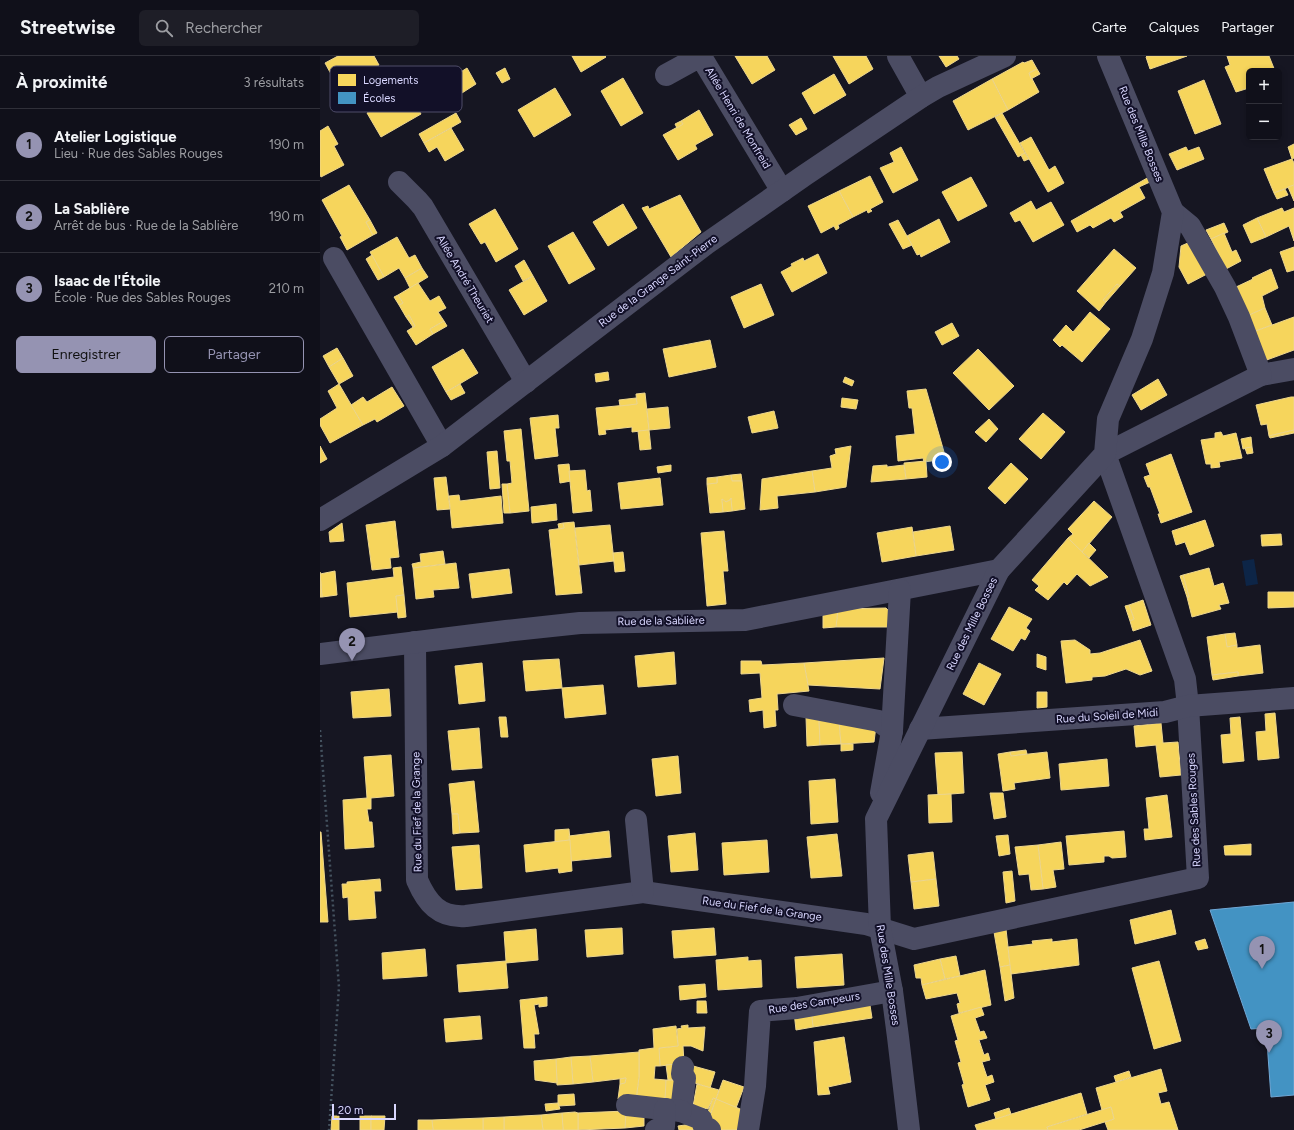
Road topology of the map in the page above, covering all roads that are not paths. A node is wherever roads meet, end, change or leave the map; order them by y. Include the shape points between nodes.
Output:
1 (898, 56) edge
2 (1005, 56) edge
3 (1108, 56) edge
4 (666, 75) dead end
5 (922, 97) junction
6 (399, 182) dead end
7 (782, 191) junction
8 (1173, 212) junction
9 (334, 258) dead end
10 (1294, 370) edge
11 (1260, 375) junction
12 (526, 382) junction
13 (442, 446) junction
14 (1105, 454) junction
15 (320, 520) edge
16 (999, 570) junction
17 (900, 590) junction
18 (415, 642) junction
19 (320, 654) edge
20 (1294, 698) edge
21 (794, 705) dead end
22 (1188, 706) junction
23 (920, 730) junction
24 (892, 731) junction
25 (876, 819) junction
26 (636, 820) dead end
27 (643, 892) junction
28 (880, 928) junction
29 (892, 991) junction
30 (684, 1067) dead end
31 (627, 1105) dead end
32 (673, 1110) junction
33 (656, 1130) edge
34 (710, 1130) edge
35 (748, 1130) edge
36 (909, 1130) edge

1 - 5 street
2 - 5 street, Rue de la Grange Saint-Pierre
3 - 8 street, Rue des Mille Bosses
4 - 7 street, Allée Henri de Monfreid via 695,59 703,60
5 - 7 street, Rue de la Grange Saint-Pierre
6 - 12 street, Allée André Theuriet via 423,207
7 - 12 street, Rue de la Grange Saint-Pierre via 706,244
8 - 11 street, Rue des Mille Bosses via 1190,226 1225,287
8 - 14 street via 1163,273 1142,338 1108,419
9 - 13 street
10 - 11 street
11 - 14 street, Rue des Mille Bosses
12 - 13 street, Rue de la Grange Saint-Pierre
13 - 15 street, Rue de la Grange Saint-Pierre
14 - 16 street, Rue des Mille Bosses
14 - 22 street, Rue des Sables Rouges via 1185,678
16 - 17 street, Rue de la Sablière
16 - 23 street, Rue des Mille Bosses
17 - 18 street, Rue de la Sablière via 745,620 580,623
17 - 24 street, Rue des Mille Bosses
18 - 19 street, Rue de la Sablière
18 - 27 street, Rue du Fief de la Grange via 417,880 423,893 436,909 457,917
20 - 22 street, Rue du Soleil de Midi
21 - 24 street via 879,721
22 - 23 street, Rue du Soleil de Midi via 1165,712
22 - 28 street, Rue des Sables Rouges via 1198,878 914,939
23 - 25 street, Rue des Mille Bosses
24 - 25 street, Rue des Mille Bosses
25 - 28 street, Rue des Mille Bosses
26 - 27 street
27 - 28 street, Rue du Fief de la Grange
28 - 29 street, Rue des Mille Bosses
29 - 35 street, Rue des Campeurs via 797,1008 760,1011 755,1086
29 - 36 street, Rue des Mille Bosses
30 - 32 street via 682,1074 685,1078
31 - 32 street
32 - 33 street via 664,1126
32 - 34 street via 701,1119 705,1128

